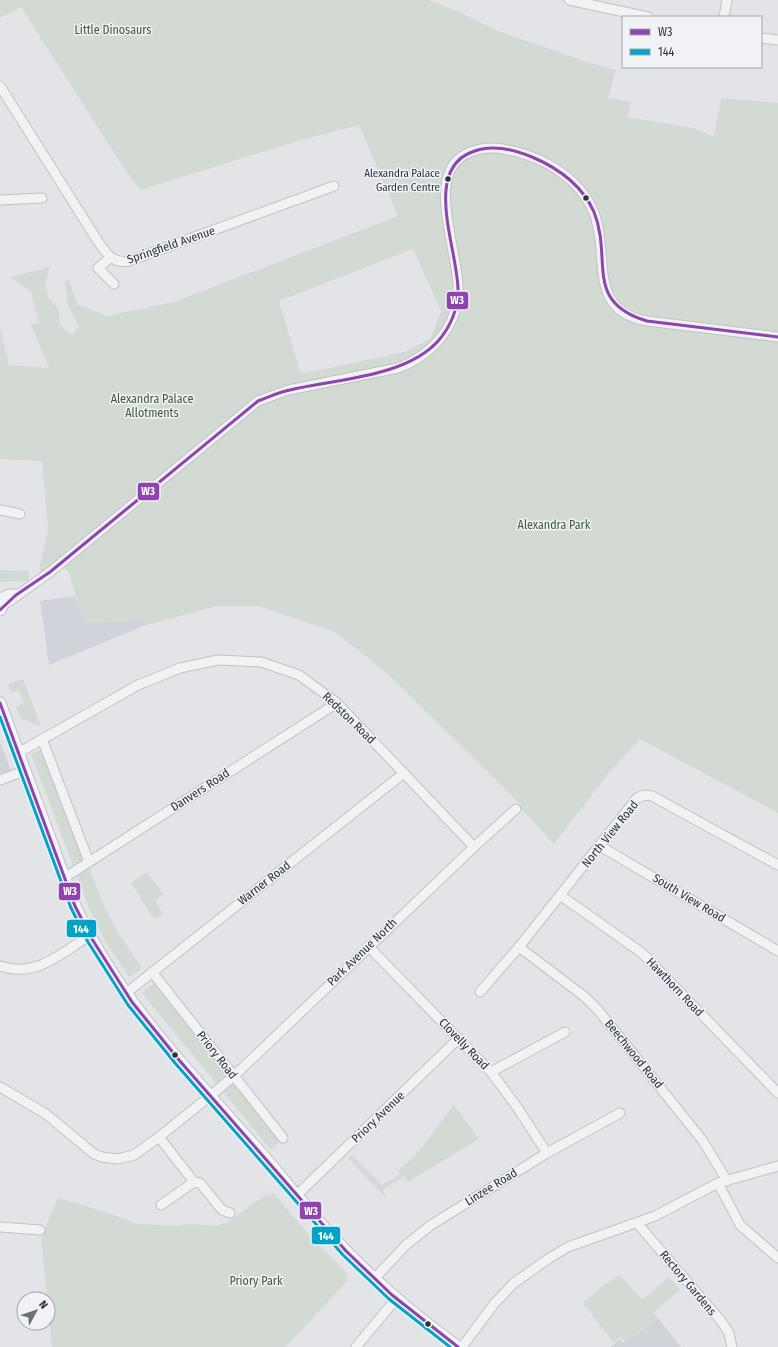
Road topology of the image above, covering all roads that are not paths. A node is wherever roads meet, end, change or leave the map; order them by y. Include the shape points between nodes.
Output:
1 (569, 0) edge
2 (727, 0) edge
3 (643, 16) edge
4 (724, 16) edge
5 (762, 38) edge
6 (778, 40) edge
7 (0, 86) edge
8 (334, 186) dead end
9 (42, 198) dead end
10 (0, 200) edge
11 (110, 258) junction
12 (114, 284) dead end
13 (778, 337) edge
14 (0, 510) edge
15 (20, 514) dead end
16 (1, 605) edge
17 (0, 703) edge
18 (337, 703) junction
19 (42, 739) junction
20 (18, 753) junction
21 (24, 771) junction
22 (404, 773) junction
23 (0, 780) edge
24 (516, 809) dead end
25 (600, 846) junction
26 (474, 847) junction
27 (89, 862) junction
28 (778, 865) edge
29 (64, 878) junction
30 (560, 895) junction
31 (89, 936) junction
32 (368, 946) junction
33 (519, 947) junction
34 (778, 951) edge
35 (0, 966) edge
36 (152, 972) junction
37 (480, 992) dead end
38 (125, 994) junction
39 (565, 1032) dead end
40 (459, 1038) junction
41 (491, 1072) junction
42 (234, 1076) junction
43 (0, 1087) edge
44 (778, 1093) edge
45 (210, 1096) junction
46 (620, 1113) dead end
47 (159, 1137) junction
48 (282, 1138) dead end
49 (547, 1153) junction
50 (778, 1166) edge
51 (194, 1182) junction
52 (723, 1182) junction
53 (296, 1195) junction
54 (161, 1205) dead end
55 (230, 1213) dead end
56 (637, 1223) junction
57 (0, 1227) edge
58 (40, 1230) dead end
59 (778, 1258) edge
60 (374, 1279) junction
61 (396, 1299) junction
62 (356, 1347) edge
63 (458, 1347) edge
64 (462, 1347) edge
65 (732, 1347) edge

1 - 3 street
2 - 4 street
5 - 6 street
7 - 11 street, Springfield Avenue
8 - 11 street, Springfield Avenue via 129,261 120,262
9 - 10 street
11 - 12 street via 98,268
13 - 16 street via 647,321 627,315 608,297 604,285 598,226 579,188 561,172 537,157 499,148 470,151 457,160 447,178 446,202 458,294 449,324 432,349 398,368 283,391 258,401 50,572
14 - 15 street
17 - 20 main road
18 - 19 street, Redston Road via 299,675 261,662 218,660 180,668 138,685
18 - 22 street, Redston Road
18 - 27 street, Danvers Road
19 - 20 street, Redston Road
19 - 27 street
20 - 21 main road
21 - 23 street
21 - 29 main road
22 - 26 street, Redston Road
22 - 36 street, Warner Road
24 - 26 street, Park Avenue North
25 - 28 street, North View Road via 637,798 644,795 652,796
25 - 30 street, North View Road
25 - 34 street, South View Road
26 - 32 street, Park Avenue North
27 - 29 street, Danvers Road
29 - 31 main road
30 - 33 street, North View Road
30 - 44 street, Hawthorn Road via 642,953
31 - 35 street via 36,967 21,970
31 - 38 main road
32 - 40 street, Clovelly Road
32 - 42 street, Park Avenue North
33 - 37 street, North View Road
33 - 52 street, Beechwood Road via 585,997 598,1010 703,1141
36 - 38 street, Warner Road
36 - 42 street, Priory Road
38 - 45 main road
39 - 41 street
40 - 41 street, Clovelly Road
40 - 53 street, Priory Avenue
41 - 49 street, Clovelly Road via 518,1107
42 - 45 street, Park Avenue North
42 - 48 street, Priory Road
43 - 47 street, Park Avenue North via 46,1114 94,1154 102,1157 125,1158 145,1148
45 - 47 street, Park Avenue North
45 - 53 main road
46 - 49 street, Linzee Road
47 - 51 street
49 - 60 street, Linzee Road via 430,1224
50 - 52 street
51 - 54 street
51 - 55 street via 200,1183 222,1210
52 - 56 street
52 - 59 street, Beechwood Road via 740,1225
53 - 60 main road
56 - 64 street via 568,1247 548,1258 514,1283 494,1304
56 - 65 street, Rectory Gardens via 721,1321 729,1333
57 - 58 street
60 - 61 main road
61 - 62 street
61 - 63 main road

